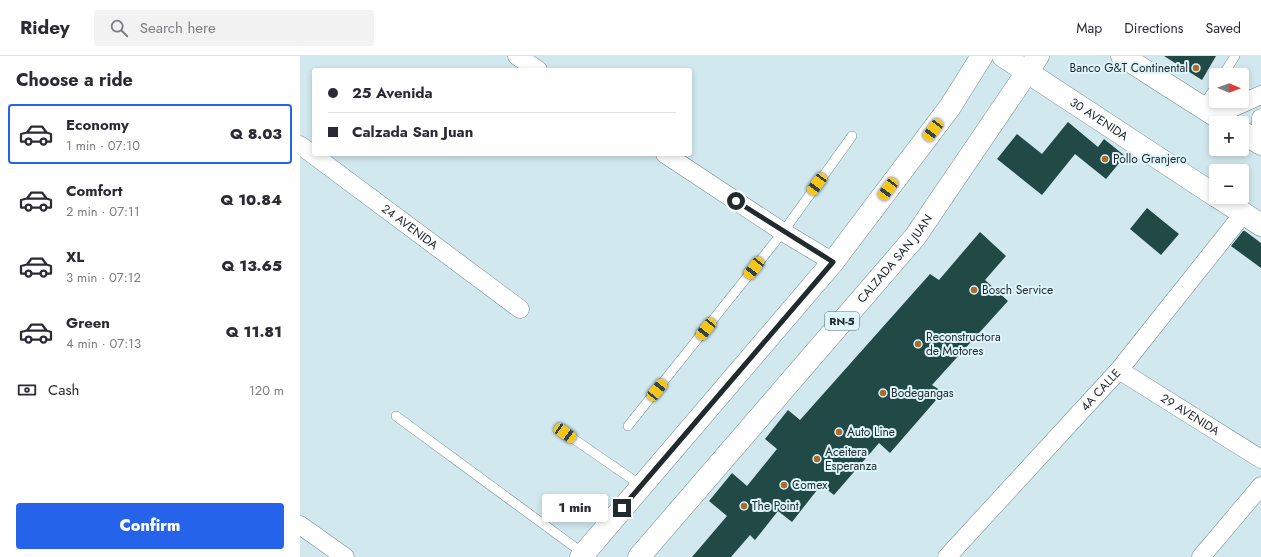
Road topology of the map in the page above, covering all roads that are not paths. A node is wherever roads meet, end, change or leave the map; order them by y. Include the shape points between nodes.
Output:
1 (517, 56) edge
2 (982, 56) edge
3 (1003, 56) edge
4 (1122, 56) edge
5 (1235, 56) edge
6 (1033, 64) edge
7 (535, 68) edge
8 (1227, 68) edge
9 (1261, 95) edge
10 (1209, 96) edge
11 (1202, 107) junction
12 (1216, 116) edge
13 (1261, 118) edge
14 (852, 136) dead end
15 (1249, 136) edge
16 (1261, 141) edge
17 (1261, 144) edge
18 (300, 145) edge
19 (312, 154) edge
20 (315, 156) edge
21 (668, 156) edge
22 (1209, 190) edge
23 (1229, 204) edge
24 (1252, 219) edge
25 (783, 232) junction
26 (833, 262) junction
27 (520, 309) dead end
28 (1119, 370) junction
29 (396, 416) dead end
30 (628, 426) dead end
31 (565, 433) dead end
32 (1261, 459) edge
33 (642, 486) junction
34 (1261, 486) edge
35 (300, 525) edge
36 (582, 556) edge
37 (345, 557) edge
38 (639, 557) edge
39 (947, 557) edge
40 (1201, 557) edge

1 - 7 street
2 - 26 main road via 950,107
3 - 6 main road, 30 AVENIDA
4 - 11 main road
5 - 8 lane
6 - 22 main road, 30 AVENIDA
6 - 38 main road, CALZADA SAN JUAN / RN-5 via 915,238
9 - 11 street via 1246,103 1215,112
10 - 11 lane
11 - 12 main road
13 - 16 street
14 - 25 lane
15 - 17 main road
18 - 19 street, 24 AVENIDA
20 - 27 street, 24 AVENIDA
21 - 25 street
23 - 24 main road, 30 AVENIDA
24 - 28 street, 4A CALLE
25 - 26 street
25 - 30 lane
26 - 33 main road
28 - 32 street, 29 AVENIDA
28 - 39 street, 4A CALLE
29 - 36 lane
31 - 33 lane
33 - 36 main road
34 - 40 street
35 - 37 street

